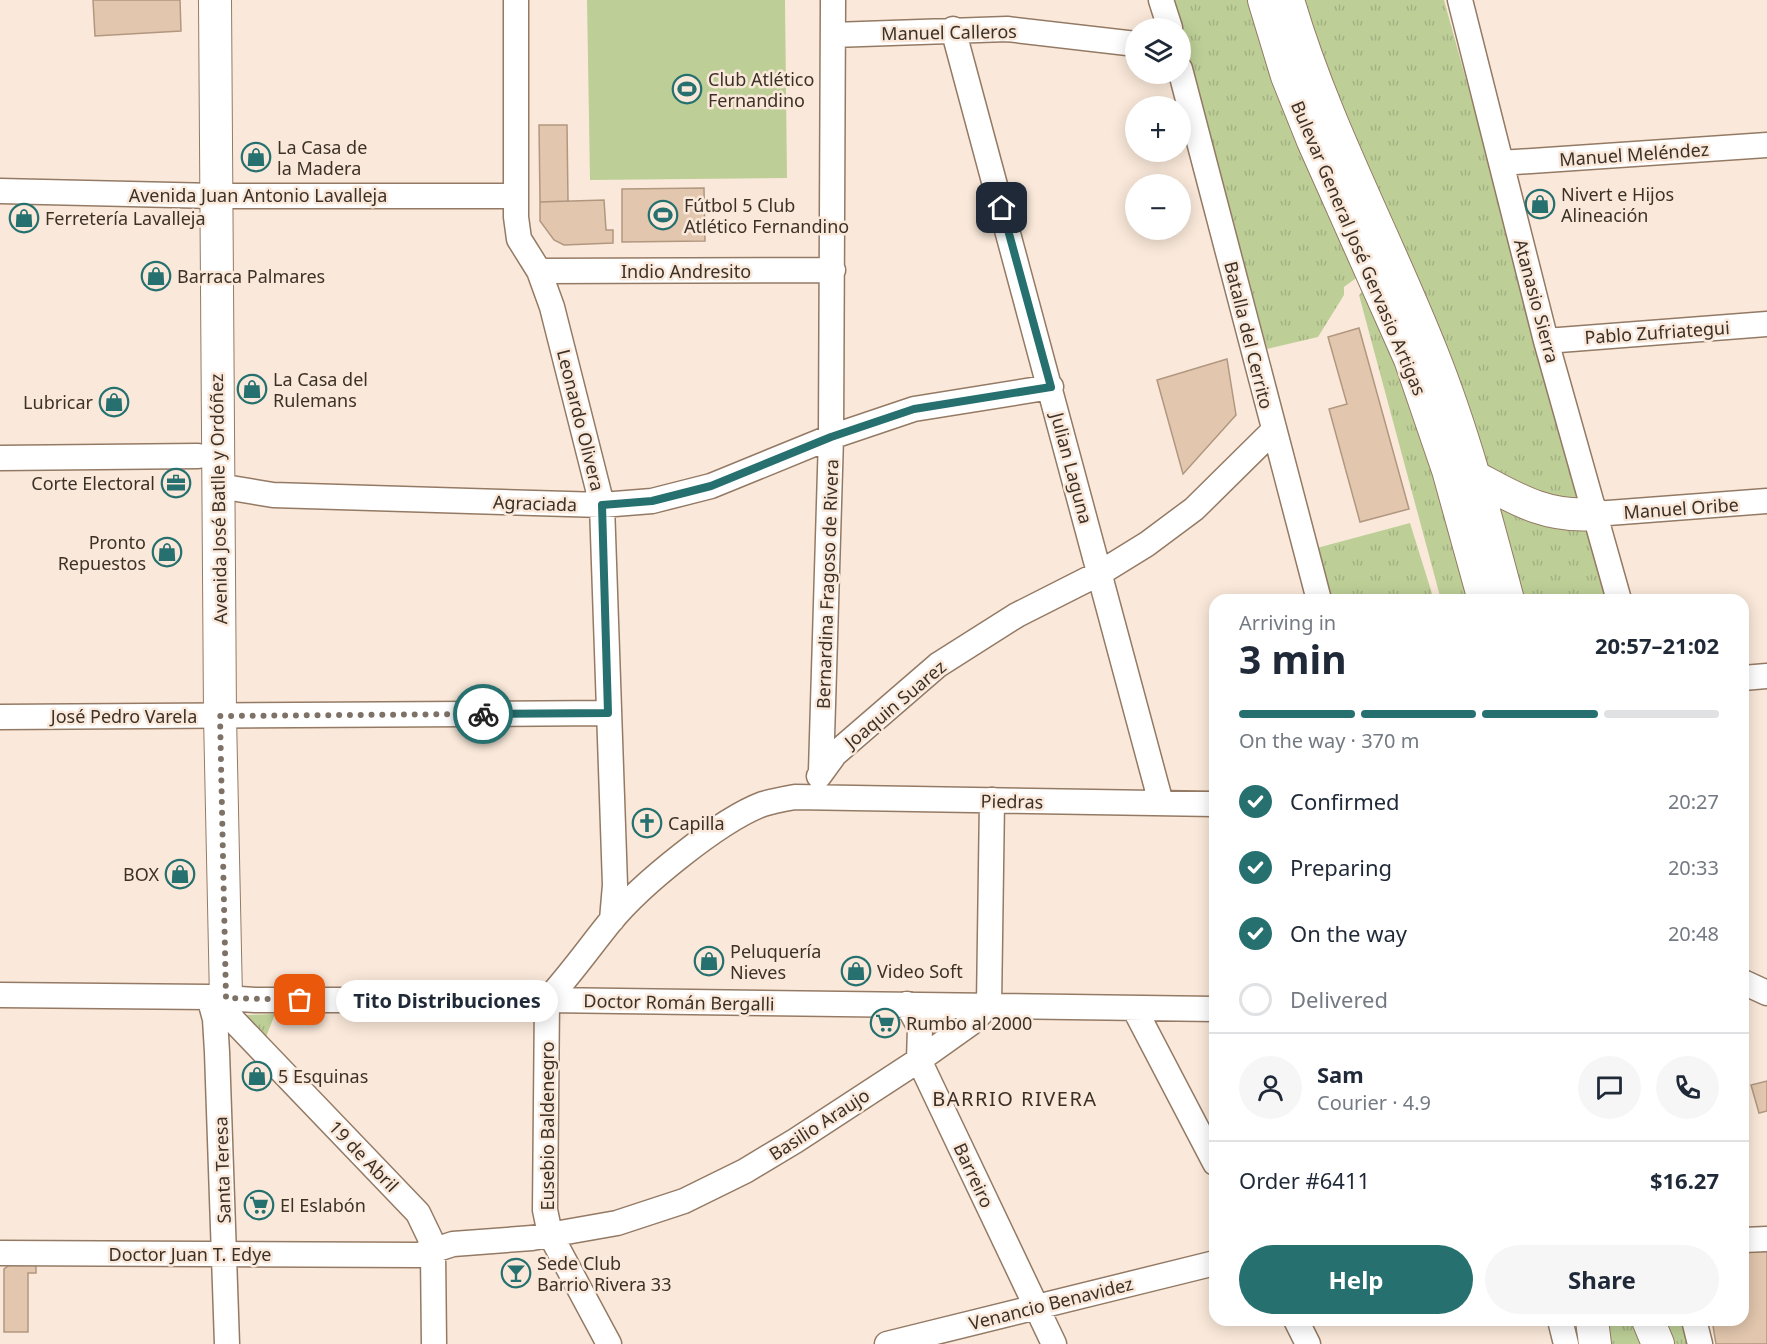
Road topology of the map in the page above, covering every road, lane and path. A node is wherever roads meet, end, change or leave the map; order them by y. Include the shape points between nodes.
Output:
1 (195, 0) edge
2 (215, 0) edge
3 (516, 0) edge
4 (833, 0) edge
5 (1161, 0) edge
6 (1264, 0) edge
7 (1288, 0) edge
8 (1460, 0) edge
9 (1167, 18) edge
10 (953, 29) junction
11 (833, 35) junction
12 (1125, 43) edge
13 (1184, 84) edge
14 (1767, 145) edge
15 (1501, 163) junction
16 (0, 191) edge
17 (206, 196) junction
18 (516, 196) junction
19 (833, 270) junction
20 (539, 271) junction
21 (1767, 324) edge
22 (1546, 340) junction
23 (1051, 387) junction
24 (1274, 430) junction
25 (831, 437) junction
26 (198, 456) junction
27 (0, 458) edge
28 (1474, 477) junction
29 (219, 486) junction
30 (1767, 501) edge
31 (602, 505) junction
32 (1595, 514) junction
33 (1100, 573) junction
34 (1317, 594) edge
35 (1482, 594) edge
36 (1506, 594) edge
37 (1617, 594) edge
38 (1767, 676) edge
39 (1749, 678) edge
40 (608, 713) junction
41 (209, 716) junction
42 (0, 717) edge
43 (821, 771) junction
44 (808, 797) junction
45 (992, 800) junction
46 (1161, 803) junction
47 (1209, 804) edge
48 (612, 920) junction
49 (1749, 985) edge
50 (1767, 993) edge
51 (0, 995) edge
52 (218, 997) junction
53 (1749, 998) edge
54 (547, 1000) junction
55 (907, 1004) junction
56 (989, 1005) junction
57 (1767, 1005) edge
58 (1134, 1008) junction
59 (1209, 1009) edge
60 (248, 1036) junction
61 (217, 1052) junction
62 (919, 1060) junction
63 (1209, 1152) edge
64 (425, 1225) junction
65 (550, 1234) junction
66 (1767, 1239) edge
67 (1749, 1240) edge
68 (433, 1252) junction
69 (0, 1253) edge
70 (380, 1253) junction
71 (225, 1254) junction
72 (1209, 1264) edge
73 (1036, 1306) junction
74 (1299, 1326) edge
75 (1562, 1326) edge
76 (1592, 1326) edge
77 (1650, 1326) edge
78 (1696, 1326) edge
79 (227, 1344) edge
80 (434, 1344) edge
81 (609, 1344) edge
82 (887, 1344) edge
83 (1054, 1344) edge
84 (1308, 1344) edge
85 (1566, 1344) edge
86 (1594, 1344) edge
87 (1658, 1344) edge
88 (1700, 1344) edge

1 - 17 main road, Avenida José Batlle y Ordóñez
2 - 17 main road, Avenida José Batlle y Ordóñez
3 - 18 street, Leonardo Olivera
4 - 11 street, Bernardina Fragoso de Rivera
5 - 9 street
6 - 35 main road, Bulevar General José Gervasio Artigas via 1287,76 1313,141 1410,359 1448,470
7 - 28 main road, Bulevar General José Gervasio Artigas via 1334,132 1432,352
8 - 15 street, Atanasio Sierra
10 - 11 street, Manuel Calleros
10 - 12 street, Manuel Calleros via 1007,29
10 - 23 street, Julian Laguna
11 - 19 street, Bernardina Fragoso de Rivera
13 - 24 street, Batalla del Cerrito
14 - 15 street, Manuel Meléndez
15 - 22 street, Atanasio Sierra
16 - 17 street, Avenida Juan Antonio Lavalleja
17 - 18 street, Avenida Juan Antonio Lavalleja
17 - 26 main road, Avenida José Batlle y Ordóñez
17 - 29 main road, Avenida José Batlle y Ordóñez
18 - 20 street, Leonardo Olivera via 519,238
19 - 20 street, Indio Andresito
19 - 25 street, Bernardina Fragoso de Rivera
20 - 31 street, Leonardo Olivera via 572,379
21 - 22 street, Pablo Zufriategui
22 - 32 street, Atanasio Sierra
23 - 25 street, Agraciada via 914,409
23 - 33 street, Julian Laguna
24 - 33 street, Joaquin Suarez via 1194,509
24 - 34 street, Batalla del Cerrito
25 - 31 street, Agraciada via 711,486 652,501
25 - 43 street, Bernardina Fragoso de Rivera
26 - 27 street
26 - 41 main road, Avenida José Batlle y Ordóñez
28 - 32 main road via 1543,511
28 - 36 main road, Bulevar General José Gervasio Artigas
29 - 31 street, Agraciada via 273,495
29 - 41 main road, Avenida José Batlle y Ordóñez
30 - 32 street, Manuel Oribe
31 - 40 street, Leonardo Olivera
32 - 37 street, Atanasio Sierra
33 - 43 street, Joaquin Suarez via 1017,615 938,665 882,710
33 - 46 street, Julian Laguna
38 - 39 street
40 - 41 street, José Pedro Varela
40 - 48 street, Leonardo Olivera via 615,885
41 - 42 street, José Pedro Varela
41 - 52 main road, Avenida José Batlle y Ordóñez
43 - 44 street, Joaquin Suarez
44 - 45 street, Piedras
44 - 48 street via 763,804 720,827
45 - 46 street, Piedras
45 - 56 street
46 - 47 street, Piedras
48 - 54 street via 578,967
49 - 50 street
51 - 52 street, Doctor Román Bergalli
52 - 54 street, Doctor Román Bergalli
52 - 60 street, 19 de Abril
52 - 61 street, Santa Teresa
53 - 57 street
54 - 55 street, Doctor Román Bergalli
54 - 65 street, Eusebio Baldenegro via 545,1210
55 - 56 street, Doctor Román Bergalli
55 - 62 street, Barreiro via 920,1028
56 - 58 street, Doctor Román Bergalli
56 - 62 street, Basilio Araujo via 971,1023
58 - 59 street, Doctor Román Bergalli
58 - 63 street
60 - 61 street
60 - 64 street, 19 de Abril via 418,1213
61 - 71 street, Santa Teresa
62 - 65 street, Basilio Araujo via 719,1185 617,1223
62 - 73 street, Barreiro
64 - 68 street, 19 de Abril
64 - 70 street, Doctor Juan T. Edye via 414,1241
65 - 68 street, Basilio Araujo via 453,1244
65 - 81 street, Eusebio Baldenegro
66 - 67 street
68 - 70 street, Doctor Juan T. Edye
68 - 80 street, 19 de Abril
69 - 71 street, Doctor Juan T. Edye
70 - 71 street, Doctor Juan T. Edye
71 - 79 street, Santa Teresa
72 - 73 street, Venancio Benavidez
73 - 82 street, Venancio Benavidez
73 - 83 street, Barreiro
74 - 84 street
75 - 85 street
76 - 86 main road
77 - 87 main road
78 - 88 street

